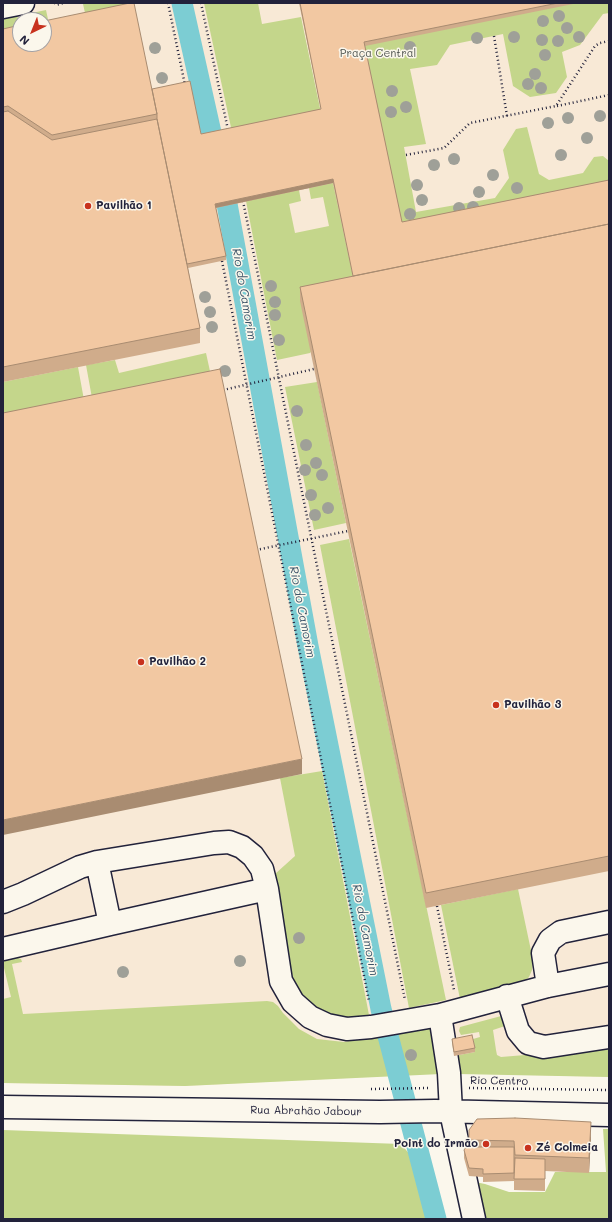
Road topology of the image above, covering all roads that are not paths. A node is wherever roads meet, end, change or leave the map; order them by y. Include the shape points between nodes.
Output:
1 (23, 3) edge
2 (3, 7) edge
3 (97, 862) junction
4 (267, 889) junction
5 (3, 902) edge
6 (609, 922) edge
7 (110, 924) junction
8 (3, 949) edge
9 (609, 974) edge
10 (548, 986) junction
11 (507, 996) junction
12 (449, 1013) junction
13 (609, 1037) edge
14 (3, 1107) edge
15 (443, 1111) junction
16 (609, 1115) edge
17 (474, 1219) edge

1 - 2 street
3 - 4 street via 229,842 242,847 253,856 262,869
3 - 5 street
3 - 7 street
4 - 7 street
4 - 12 street via 281,981 293,1002 310,1017 327,1025 347,1028 371,1027
6 - 10 street via 561,932 550,940 543,953
7 - 8 street
9 - 10 street
10 - 11 street
11 - 12 street
11 - 13 street via 518,1031 528,1043 544,1047
12 - 15 street via 449,1088
14 - 15 street, Rua Abrahão Jabour
15 - 16 street, Rua Abrahão Jabour
15 - 17 street

